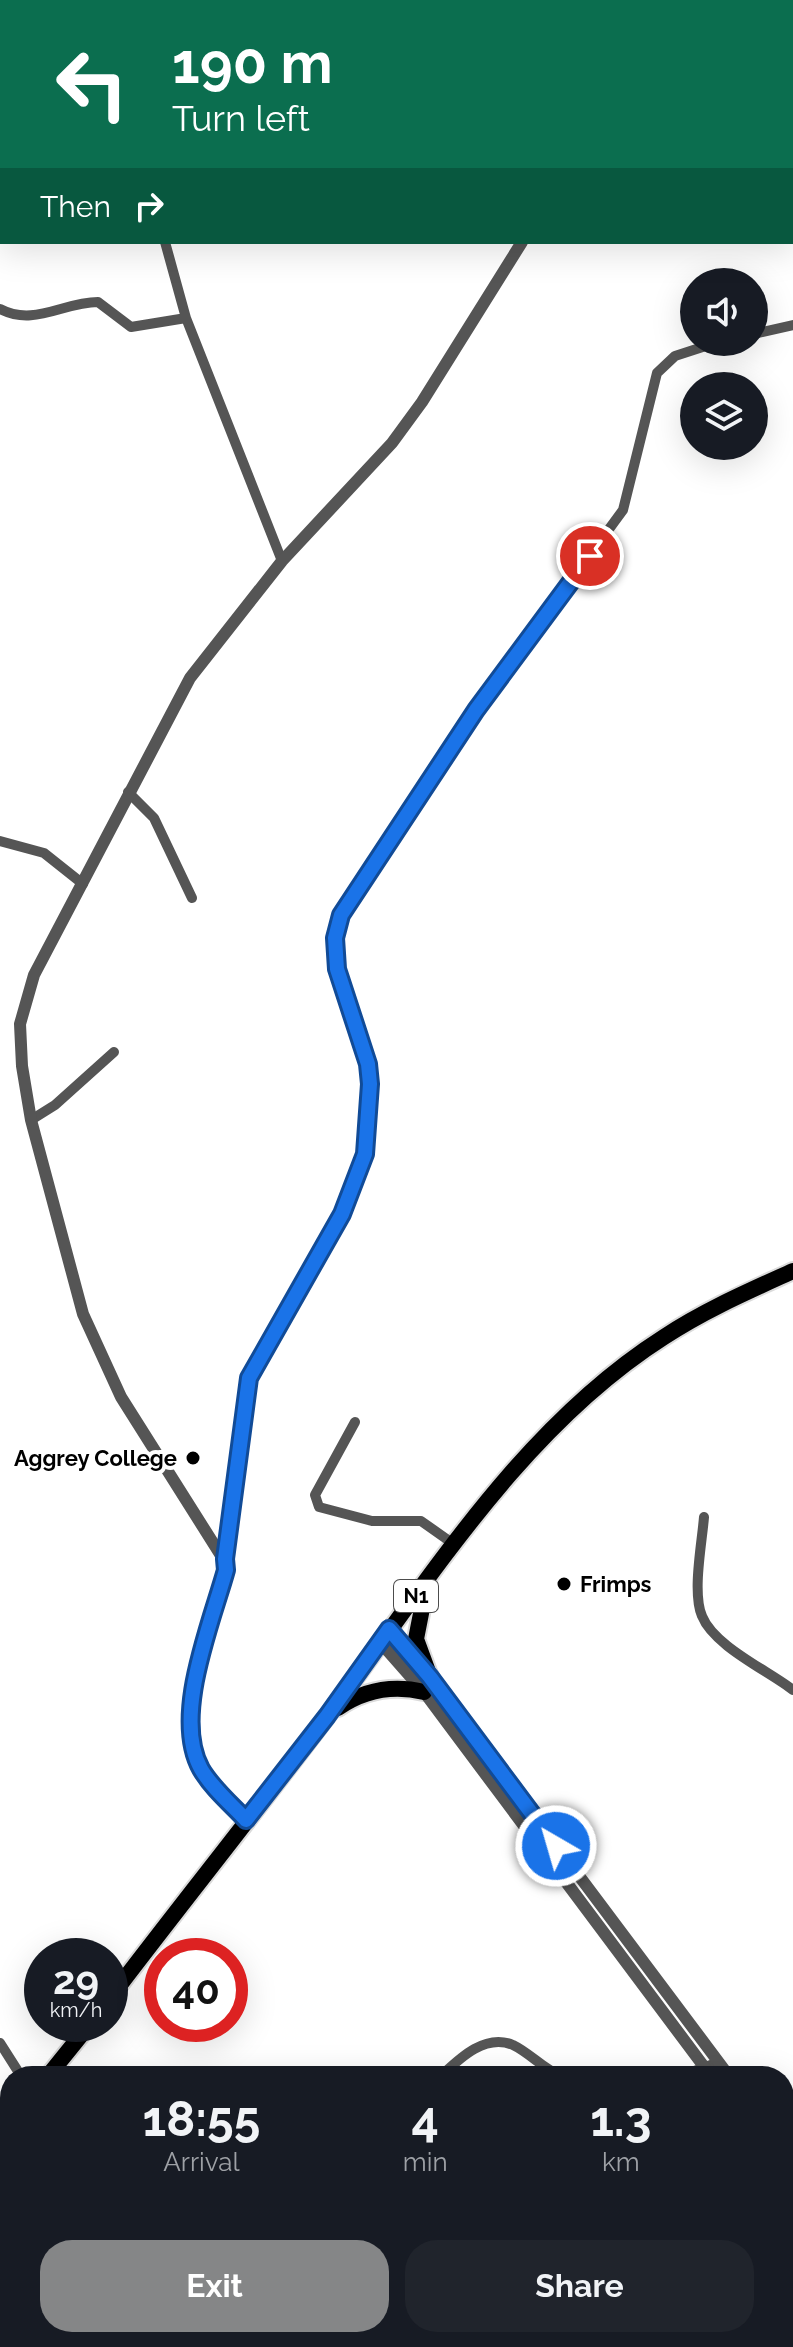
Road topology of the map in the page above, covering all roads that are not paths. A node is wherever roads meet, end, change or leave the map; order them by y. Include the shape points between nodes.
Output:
1 (166, 244) edge
2 (176, 244) edge
3 (521, 244) edge
4 (169, 256) junction
5 (0, 309) edge
6 (186, 318) junction
7 (793, 325) edge
8 (768, 331) edge
9 (680, 354) edge
10 (282, 561) junction
11 (128, 792) junction
12 (0, 841) edge
13 (83, 884) junction
14 (192, 898) dead end
15 (114, 1052) dead end
16 (31, 1120) junction
17 (793, 1271) edge
18 (355, 1422) dead end
19 (704, 1517) dead end
20 (455, 1545) junction
21 (225, 1559) junction
22 (427, 1583) junction
23 (384, 1636) junction
24 (427, 1684) junction
25 (793, 1690) edge
26 (327, 1716) junction
27 (246, 1820) junction
28 (128, 1974) edge
29 (75, 2042) edge
30 (0, 2043) edge
31 (719, 2062) junction
32 (15, 2066) edge
33 (56, 2066) edge
34 (452, 2066) edge
35 (545, 2066) edge
36 (704, 2066) edge
37 (715, 2066) edge
38 (722, 2066) edge

1 - 4 street
2 - 4 street
3 - 10 street via 407,423
4 - 6 street
5 - 6 street via 36,316 98,302 131,327
6 - 10 street
7 - 8 street
9 - 21 street via 657,373 623,510 476,710 341,915 335,938 337,969 368,1064 365,1154 342,1214 249,1378
10 - 11 street via 190,678
11 - 13 street
11 - 14 street via 154,818
12 - 13 street via 44,853
13 - 16 street via 34,975 20,1024
15 - 16 street
16 - 21 street via 77,1296 99,1351 121,1397
17 - 20 highway, N1 via 685,1324 609,1378 547,1434
18 - 20 street via 315,1495 319,1507 372,1521 421,1521
19 - 25 street via 701,1614 717,1637
20 - 22 highway, N1
21 - 27 street via 190,1720 202,1771
22 - 23 highway, N1
22 - 24 highway via 416,1639
23 - 24 street
23 - 26 highway, N1
24 - 26 highway via 368,1693
24 - 31 street
24 - 36 street
26 - 27 highway, N1
27 - 28 highway, N1
29 - 33 highway
30 - 32 street
31 - 37 street
31 - 38 street
34 - 35 street via 464,2055 495,2043 512,2045

